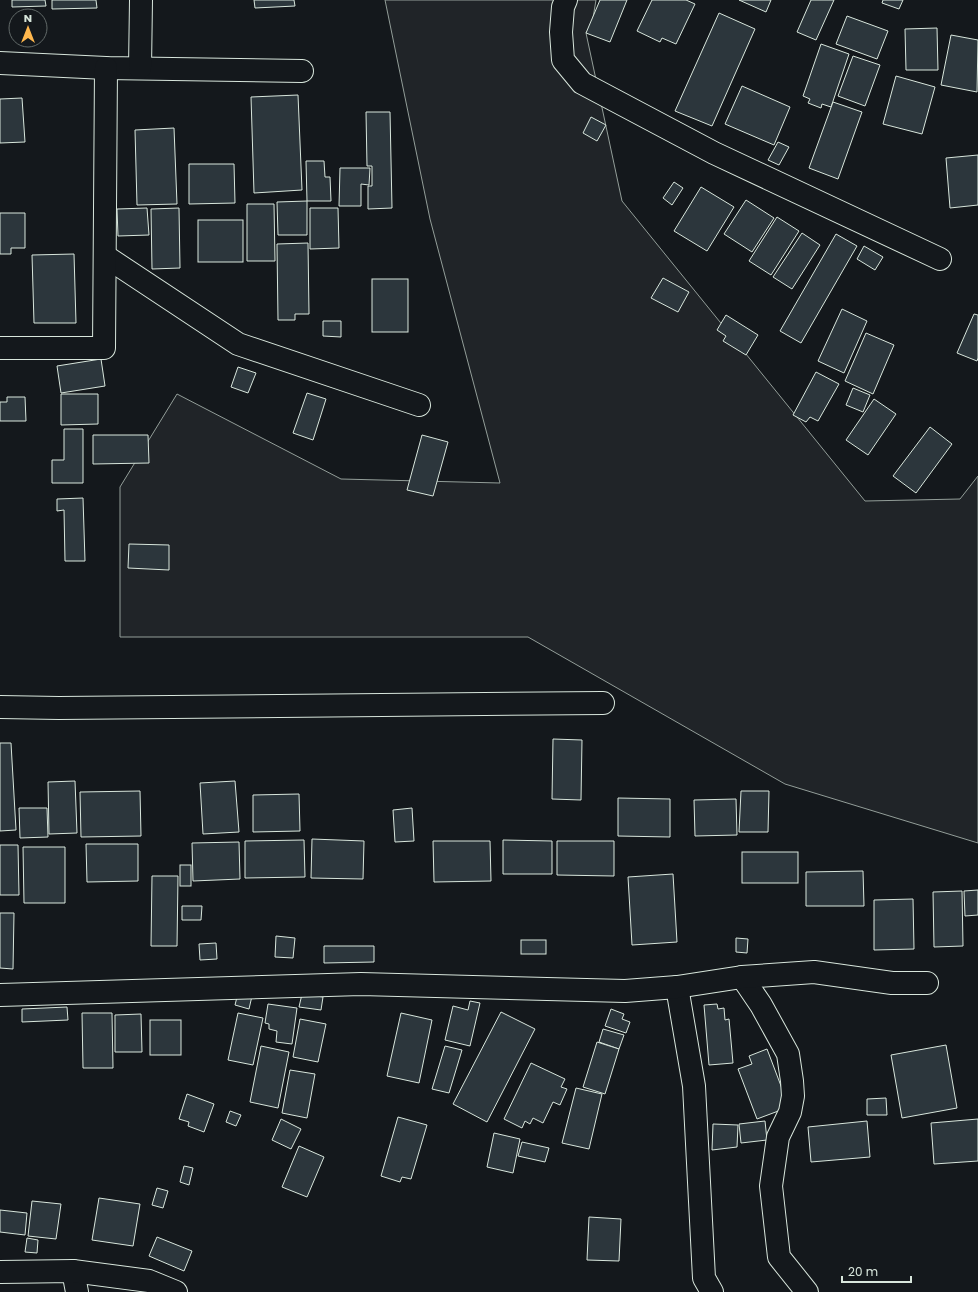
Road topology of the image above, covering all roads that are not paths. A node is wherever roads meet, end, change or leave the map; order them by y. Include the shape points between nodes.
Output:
1 (141, 0) edge
2 (566, 0) edge
3 (0, 63) edge
4 (106, 68) junction
5 (140, 68) junction
6 (302, 71) dead end
7 (105, 256) junction
8 (940, 259) dead end
9 (0, 348) edge
10 (419, 405) dead end
11 (603, 703) dead end
12 (0, 706) edge
13 (742, 976) junction
14 (927, 983) dead end
15 (677, 987) junction
16 (0, 995) edge
17 (0, 1272) edge
18 (75, 1282) edge
19 (176, 1292) edge
20 (712, 1292) edge
21 (807, 1292) edge

1 - 5 street
2 - 8 street via 561,32 563,60 582,83 714,153
3 - 4 street
4 - 5 street
4 - 7 street
5 - 6 street
7 - 9 street via 104,348
7 - 10 street via 238,344
11 - 12 street via 59,708
13 - 14 street via 814,972 892,983
13 - 15 street
13 - 21 street via 788,1054 793,1096 790,1112 778,1137 771,1186 779,1257
15 - 16 street via 625,991 362,984
15 - 20 street via 694,1086 704,1278
17 - 18 street
18 - 19 street via 149,1281

